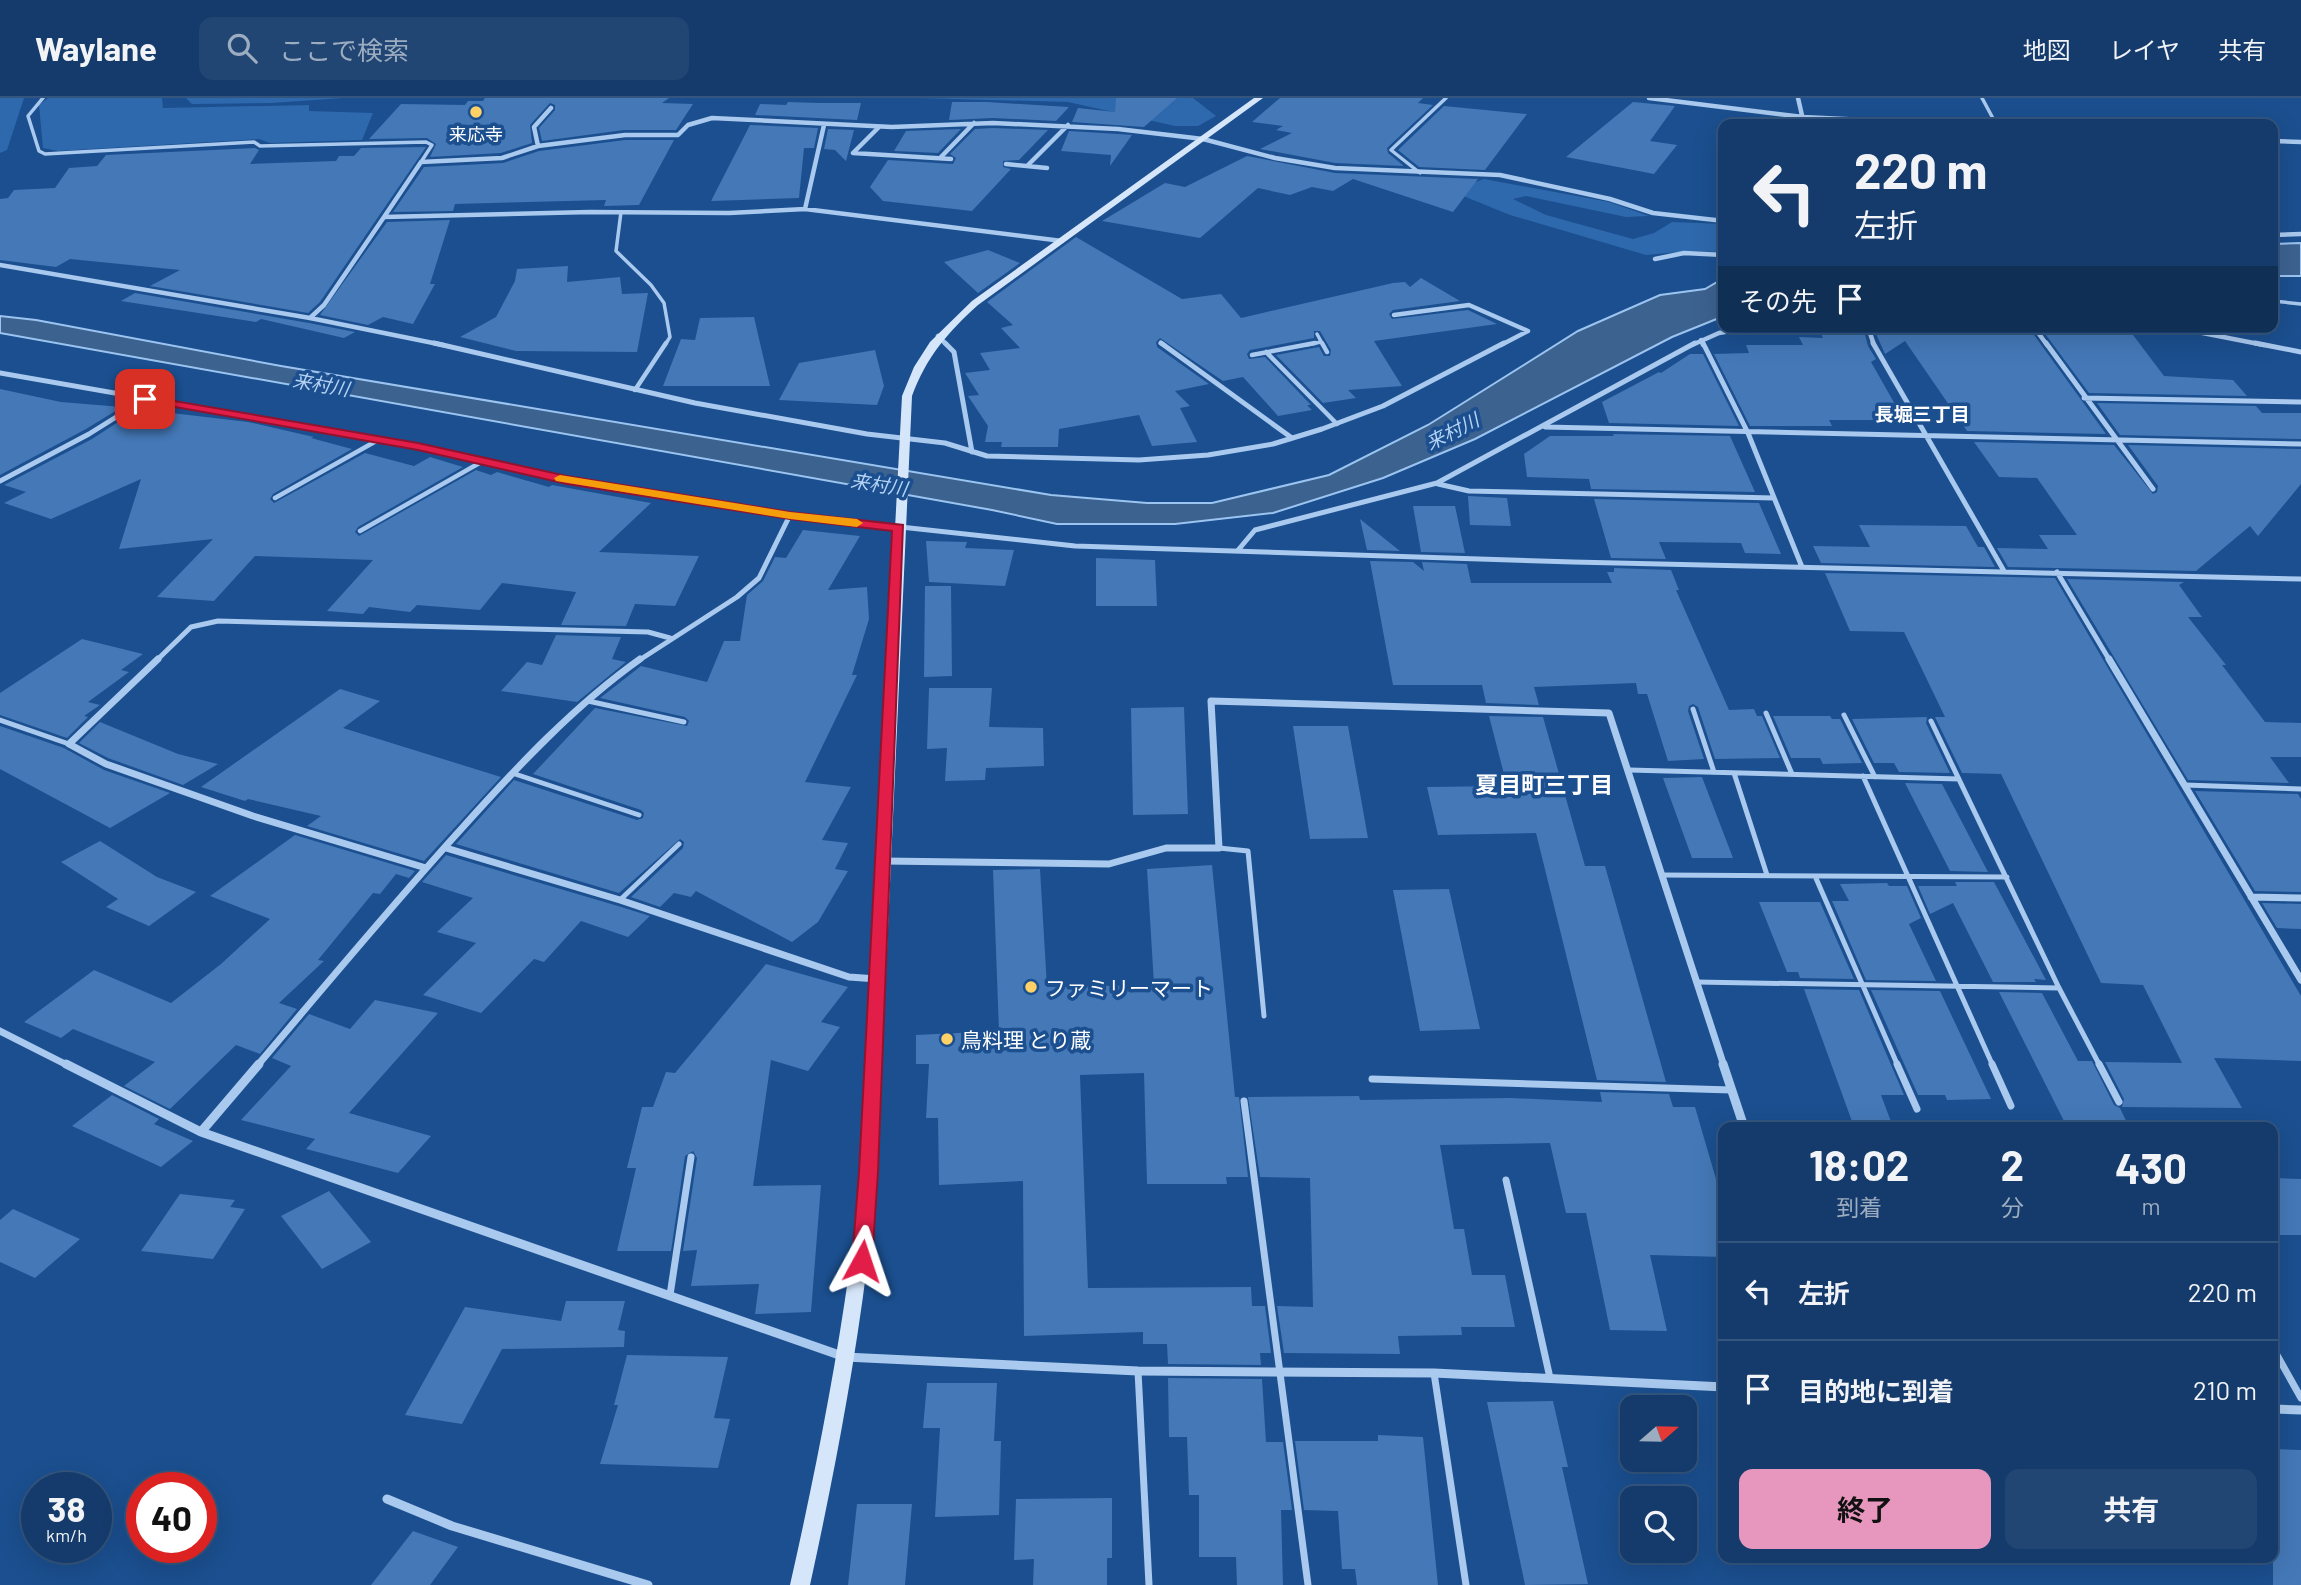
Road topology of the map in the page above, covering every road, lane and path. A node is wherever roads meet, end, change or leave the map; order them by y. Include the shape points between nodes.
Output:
1 (43, 98) edge
2 (1259, 98) edge
3 (1446, 98) edge
4 (1649, 98) edge
5 (1798, 98) edge
6 (1982, 98) edge
7 (551, 108) dead end
8 (1802, 117) junction
9 (1844, 119) edge
10 (1993, 119) edge
11 (974, 123) junction
12 (824, 125) junction
13 (1068, 125) junction
14 (879, 127) junction
15 (1203, 139) junction
16 (2278, 141) edge
17 (2301, 142) edge
18 (538, 146) junction
19 (940, 158) junction
20 (951, 159) dead end
21 (421, 162) junction
22 (1006, 164) dead end
23 (1028, 166) junction
24 (1047, 168) dead end
25 (1421, 173) junction
26 (805, 209) junction
27 (621, 212) junction
28 (384, 217) junction
29 (1718, 220) edge
30 (2301, 234) edge
31 (2278, 235) edge
32 (1062, 241) junction
33 (1718, 255) edge
34 (1655, 259) dead end
35 (0, 265) edge
36 (2278, 302) edge
37 (2301, 304) edge
38 (1394, 315) dead end
39 (310, 318) junction
40 (1719, 333) edge
41 (1869, 333) edge
42 (2038, 333) edge
43 (2203, 333) edge
44 (1317, 334) dead end
45 (938, 335) junction
46 (1701, 340) junction
47 (1321, 342) junction
48 (1161, 343) dead end
49 (1266, 352) junction
50 (1327, 352) dead end
51 (2301, 352) edge
52 (1252, 355) dead end
53 (0, 373) edge
54 (635, 390) junction
55 (2084, 398) junction
56 (145, 399) junction
57 (2301, 402) edge
58 (1337, 424) junction
59 (1545, 427) junction
60 (1748, 433) junction
61 (1926, 437) junction
62 (1292, 438) junction
63 (378, 440) junction
64 (2115, 441) junction
65 (904, 443) junction
66 (2301, 444) edge
67 (972, 452) junction
68 (483, 461) junction
69 (0, 481) edge
70 (1437, 484) junction
71 (2153, 489) dead end
72 (275, 498) dead end
73 (1774, 498) junction
74 (790, 515) junction
75 (899, 523) junction
76 (360, 531) dead end
77 (1239, 550) junction
78 (1802, 567) junction
79 (2004, 571) junction
80 (2057, 572) junction
81 (2301, 579) edge
82 (670, 638) junction
83 (588, 701) junction
84 (1693, 709) dead end
85 (1766, 713) dead end
86 (1844, 715) dead end
87 (0, 720) edge
88 (1931, 721) dead end
89 (684, 722) dead end
90 (69, 744) junction
91 (1629, 770) junction
92 (1714, 772) junction
93 (512, 773) junction
94 (1734, 773) junction
95 (1792, 774) junction
96 (1863, 776) junction
97 (1875, 777) junction
98 (1959, 779) junction
99 (2185, 785) junction
100 (2301, 789) edge
101 (639, 815) dead end
102 (679, 844) dead end
103 (446, 848) junction
104 (1219, 848) junction
105 (883, 861) junction
106 (426, 869) junction
107 (1662, 875) junction
108 (1767, 875) junction
109 (1815, 876) junction
110 (1909, 876) junction
111 (2007, 877) junction
112 (2251, 897) junction
113 (2301, 898) edge
114 (620, 900) junction
115 (877, 979) junction
116 (2301, 980) edge
117 (1696, 982) junction
118 (1863, 985) junction
119 (1957, 986) junction
120 (2059, 988) junction
121 (1264, 1016) dead end
122 (0, 1031) edge
123 (1372, 1079) dead end
124 (1731, 1090) junction
125 (1244, 1101) dead end
126 (2119, 1102) dead end
127 (2011, 1106) dead end
128 (1917, 1109) dead end
129 (1742, 1122) edge
130 (201, 1132) junction
131 (691, 1157) dead end
132 (1506, 1180) dead end
133 (670, 1295) junction
134 (845, 1357) junction
135 (2278, 1357) edge
136 (1138, 1371) junction
137 (1281, 1373) junction
138 (1434, 1373) junction
139 (1550, 1378) junction
140 (1718, 1387) edge
141 (2301, 1398) edge
142 (2278, 1409) edge
143 (2301, 1410) edge
144 (387, 1499) dead end
145 (648, 1585) edge
146 (800, 1585) edge
147 (1149, 1585) edge
148 (1308, 1585) edge
149 (1466, 1585) edge

1 - 21 lane via 28,116 39,151 45,154 254,142 260,146 426,142 432,145
2 - 15 street
3 - 25 lane via 1391,150
4 - 8 street
5 - 8 street
6 - 10 lane
7 - 18 street via 534,127
8 - 9 street
11 - 13 street
11 - 14 street
11 - 19 street
12 - 14 street
12 - 18 street via 712,118 688,125 678,135 625,135
12 - 26 street
13 - 15 street
13 - 23 street
14 - 19 street via 853,153
15 - 25 street via 1306,164
15 - 32 street
16 - 17 street
18 - 21 street via 502,158
19 - 20 street
21 - 28 street
22 - 23 street
23 - 24 street
25 - 29 street via 1500,175 1653,213
26 - 27 street
26 - 32 street
27 - 28 street
27 - 54 lane via 615,251 664,303 670,337
28 - 39 street via 324,305
30 - 31 street
32 - 45 street
33 - 34 street via 1684,253
35 - 39 street
36 - 37 lane
38 - 58 street via 1469,305 1528,331 1383,406
39 - 54 street
40 - 46 street
41 - 61 street
42 - 55 street
43 - 51 street
44 - 47 lane
45 - 65 street via 916,366 907,396
45 - 67 street via 954,352
46 - 59 street
46 - 60 street
47 - 49 lane
47 - 50 lane
48 - 62 street
49 - 52 lane
49 - 58 lane
53 - 56 street
54 - 65 street
55 - 57 street
55 - 64 street
56 - 63 street
56 - 69 street
58 - 62 street
59 - 60 street
59 - 70 street
60 - 61 street
60 - 73 street
61 - 64 street
61 - 79 street
62 - 67 street via 1208,455 1139,460 1014,458
63 - 68 street
63 - 72 lane
64 - 66 street
64 - 71 street
65 - 67 street via 945,443
65 - 75 street
68 - 74 street via 567,480
68 - 76 lane
70 - 73 street via 1469,491
70 - 77 street via 1255,530
73 - 78 street
74 - 75 street
74 - 82 street via 759,578
75 - 77 street via 1075,546
75 - 105 street
77 - 78 street
78 - 79 street
79 - 80 street
80 - 81 street
80 - 99 street
82 - 83 street
82 - 90 street via 648,632 218,621 191,627
83 - 89 lane
83 - 93 street
84 - 92 lane
85 - 95 lane
86 - 97 lane
87 - 90 lane
88 - 98 lane
90 - 106 street via 106,764 253,816
91 - 92 lane
91 - 104 street via 1609,712 1211,701
91 - 107 street
92 - 94 lane
93 - 101 lane
93 - 103 street
94 - 95 lane
94 - 108 lane
95 - 96 lane
96 - 97 lane
96 - 110 lane
97 - 98 lane
98 - 111 lane
99 - 100 lane
99 - 112 street
102 - 114 lane
103 - 106 street
103 - 114 street
104 - 105 street via 1166,848 1109,864
104 - 121 lane via 1248,851
105 - 115 street
106 - 130 street
107 - 108 lane
107 - 117 street
108 - 109 lane
109 - 110 lane
109 - 118 lane
110 - 111 lane
110 - 119 lane
111 - 120 lane
112 - 113 street
112 - 116 street
114 - 115 street via 849,977
115 - 134 street via 862,1261
117 - 118 lane
117 - 124 street
118 - 119 lane
118 - 128 lane
119 - 120 lane
119 - 127 lane
120 - 126 lane
122 - 130 street
123 - 124 lane
124 - 129 street
125 - 137 lane
130 - 133 street
131 - 133 lane
132 - 139 lane
133 - 134 street
134 - 136 street
134 - 146 street
135 - 141 lane
136 - 137 street
136 - 147 lane
137 - 138 street
137 - 148 lane
138 - 139 street
138 - 149 lane
139 - 140 street
142 - 143 street
144 - 145 street via 452,1526

